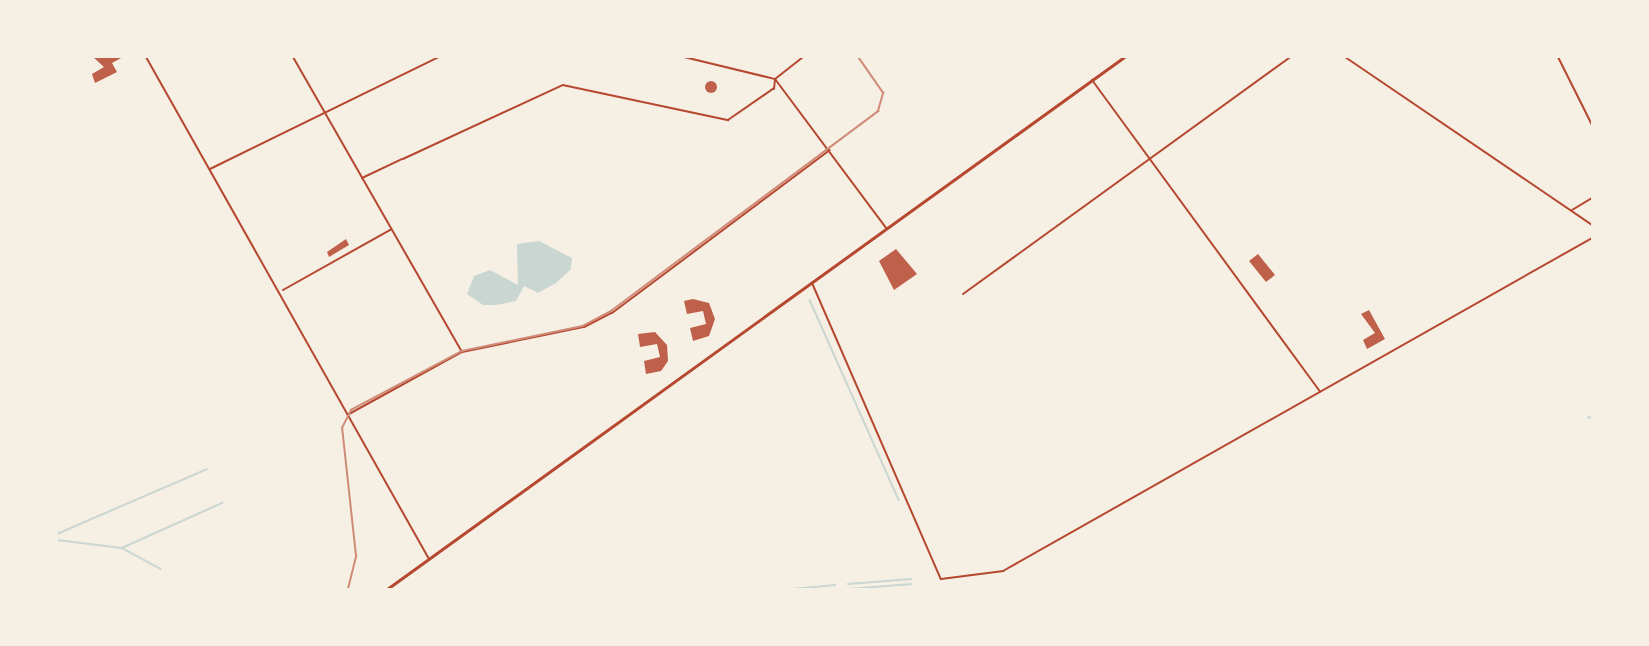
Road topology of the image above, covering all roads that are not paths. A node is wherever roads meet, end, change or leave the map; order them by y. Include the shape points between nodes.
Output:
1 (146, 57) edge
2 (293, 57) edge
3 (439, 57) edge
4 (684, 57) edge
5 (803, 57) edge
6 (1124, 57) edge
7 (1291, 57) edge
8 (1345, 57) edge
9 (1557, 57) edge
10 (775, 79) junction
11 (1092, 80) junction
12 (774, 89) joint
13 (323, 110) junction
14 (1592, 125) edge
15 (830, 150) junction
16 (402, 159) joint
17 (1150, 162) junction
18 (210, 170) junction
19 (362, 178) junction
20 (1592, 198) edge
21 (1572, 210) junction
22 (1592, 225) edge
23 (391, 229) junction
24 (887, 229) junction
25 (1592, 238) edge
26 (812, 282) junction
27 (283, 290) dead end
28 (963, 294) dead end
29 (462, 352) junction
30 (1320, 391) junction
31 (349, 414) junction
32 (429, 559) junction
33 (387, 589) edge

1 - 18 street
2 - 13 street
3 - 13 street
4 - 10 street
5 - 10 street
6 - 11 main road
7 - 17 street
8 - 21 street
9 - 14 street
10 - 12 street
10 - 15 street
11 - 17 street
11 - 24 main road
12 - 16 street via 728,120 562,85
13 - 18 street
13 - 19 street
15 - 24 street
15 - 29 street via 612,312 584,327
16 - 19 street
17 - 28 street
17 - 30 street
18 - 31 street
19 - 23 street
20 - 21 street
21 - 22 street
23 - 27 street
23 - 29 street
24 - 26 main road
25 - 30 street
26 - 30 street via 941,579 1003,571
26 - 32 main road
29 - 31 street
31 - 32 street
32 - 33 main road

